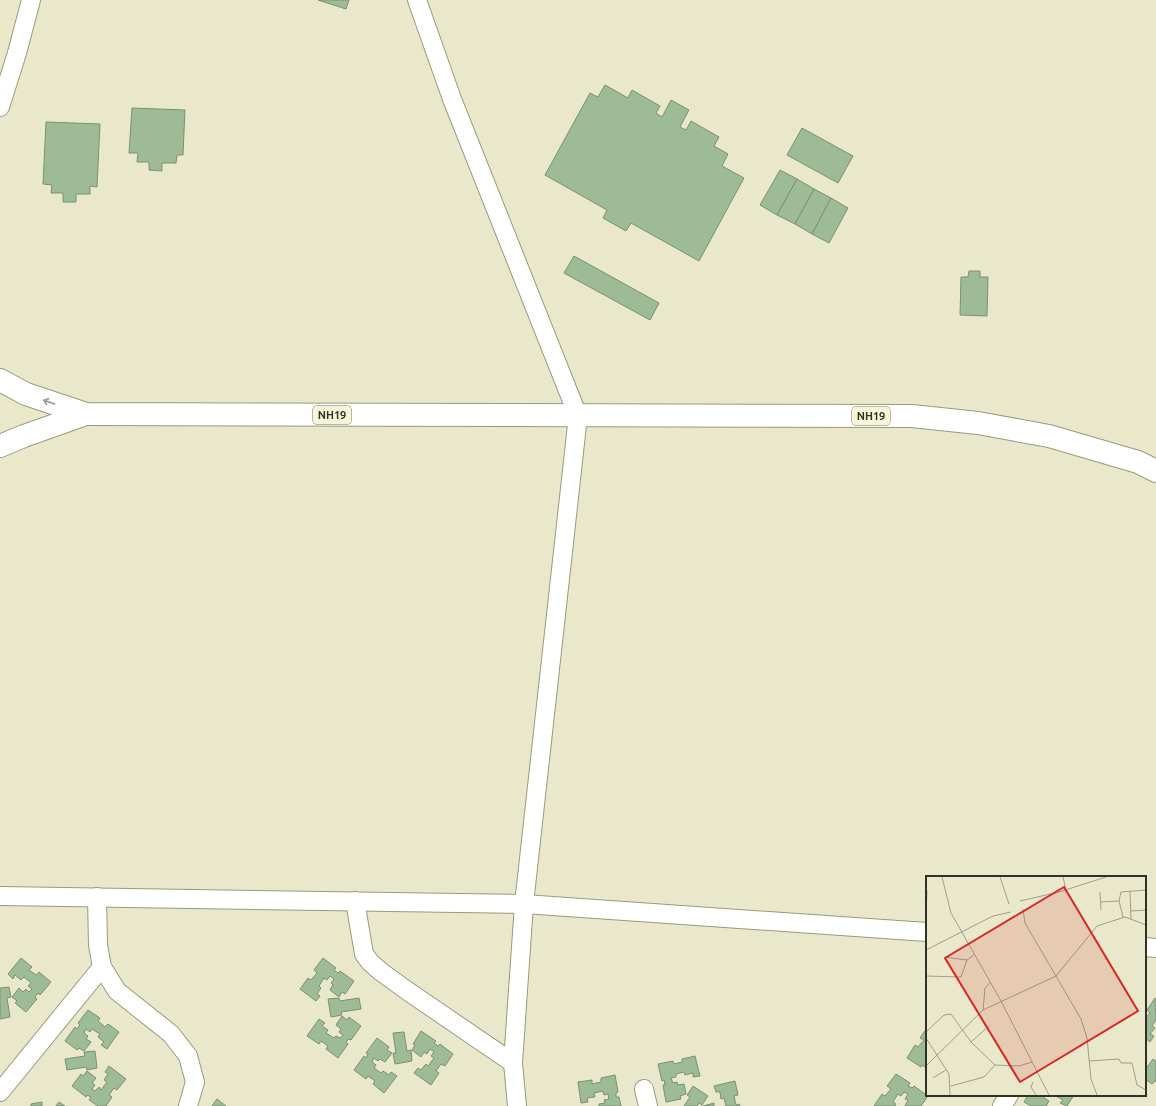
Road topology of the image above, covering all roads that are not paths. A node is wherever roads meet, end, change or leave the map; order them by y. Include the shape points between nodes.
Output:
1 (30, 0) edge
2 (417, 0) edge
3 (0, 107) edge
4 (0, 380) edge
5 (86, 414) junction
6 (578, 416) junction
7 (0, 446) edge
8 (1156, 471) edge
9 (0, 896) edge
10 (97, 897) junction
11 (356, 901) junction
12 (524, 904) junction
13 (926, 932) edge
14 (1146, 947) edge
15 (1156, 948) edge
16 (102, 967) junction
17 (513, 1064) junction
18 (0, 1092) edge
19 (1008, 1096) edge
20 (188, 1106) edge
21 (517, 1106) edge
22 (1002, 1106) edge

1 - 3 street
2 - 6 street via 452,99
5 -> 4 highway, NH19 via 26,394
5 - 6 highway, NH19
5 - 7 highway, NH19
6 - 8 highway, NH19 via 912,416 978,423 1049,436 1138,462
6 - 12 street
9 - 10 street
10 - 11 street
10 - 16 street via 98,945
11 - 12 street
11 - 17 street via 364,954 370,962 408,992
12 - 13 street
12 - 17 street
14 - 15 street
16 - 18 street
16 - 20 street via 117,991 171,1034 188,1056 195,1082
17 - 21 street
19 - 22 street

